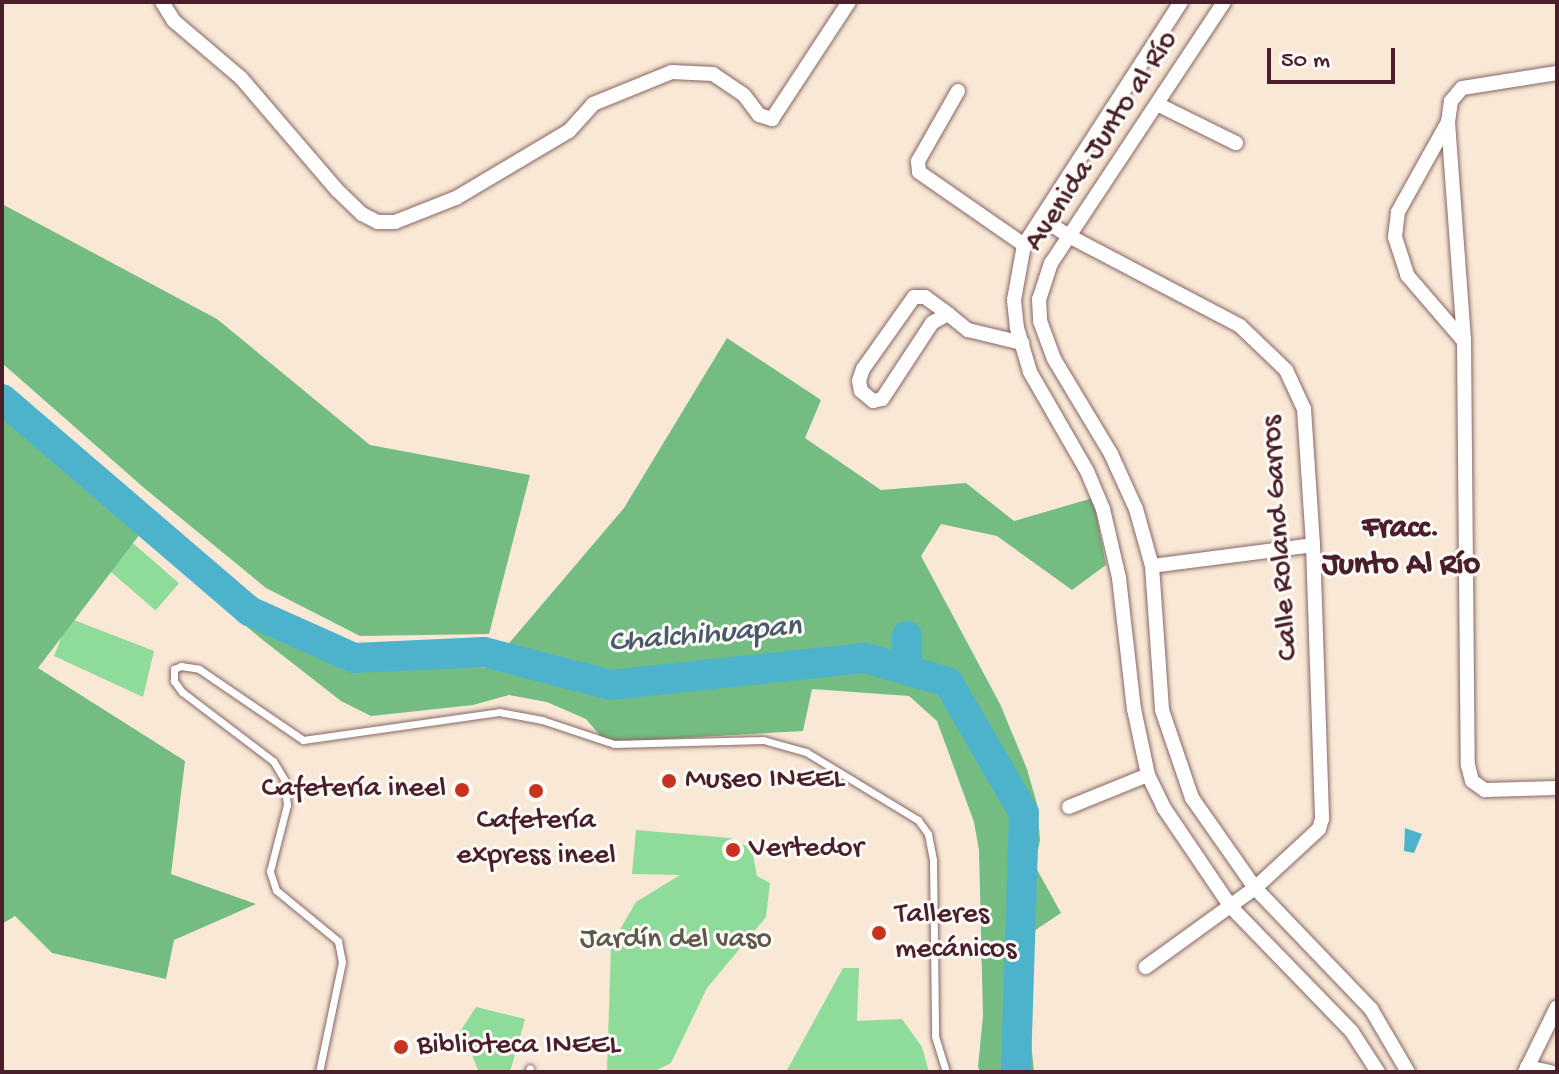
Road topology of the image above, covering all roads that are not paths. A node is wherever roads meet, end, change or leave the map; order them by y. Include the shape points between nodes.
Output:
1 (162, 2) edge
2 (849, 2) edge
3 (1181, 2) edge
4 (1224, 2) edge
5 (1557, 73) edge
6 (958, 91) dead end
7 (1159, 105) junction
8 (1448, 122) junction
9 (1236, 143) dead end
10 (1041, 218) junction
11 (1067, 235) junction
12 (1024, 245) junction
13 (948, 314) junction
14 (1464, 340) junction
15 (1022, 343) junction
16 (1111, 454) junction
17 (1087, 471) junction
18 (1313, 545) junction
19 (1152, 566) junction
20 (1148, 775) junction
21 (1557, 788) edge
22 (1069, 807) dead end
23 (1255, 888) junction
24 (1231, 907) junction
25 (1146, 967) dead end
26 (1557, 1007) edge
27 (1526, 1070) edge
28 (319, 1072) edge
29 (946, 1072) edge
30 (1378, 1072) edge
31 (1408, 1072) edge
32 (1550, 1072) edge

1 - 2 street via 174,21 241,78 337,190 378,222 395,222 456,198 569,131 593,104 672,72 713,74 744,95 759,115 772,119
3 - 10 street, Avenida Junto al Río
4 - 7 street, Avenida Junto al Río
5 - 8 street via 1462,88 1451,101
6 - 12 street via 918,161 919,172
7 - 9 street
7 - 11 street, Avenida Junto al Río
8 - 14 street
8 - 14 street via 1398,212 1395,237 1407,275
10 - 11 street, Calle Roland Garros
10 - 12 street, Avenida Junto al Río
11 - 16 street, Avenida Junto al Río via 1039,299 1040,321 1054,359
11 - 18 street, Calle Roland Garros via 1240,326 1286,370 1304,409
12 - 15 street, Avenida Junto al Río via 1014,300
13 - 13 street via 925,297 914,297 863,369 861,391 873,401 882,399 932,323
13 - 15 street via 968,330
14 - 21 street via 1468,765 1472,781 1485,790
15 - 17 street, Avenida Junto al Río via 1030,372
16 - 17 street
16 - 19 street, Avenida Junto al Río via 1136,509
17 - 20 street, Avenida Junto al Río via 1103,509 1119,578 1134,709
18 - 19 street
18 - 23 street, Calle Roland Garros via 1322,819 1319,829
19 - 23 street, Avenida Junto al Río via 1162,710 1192,798
20 - 22 street
20 - 24 street, Avenida Junto al Río via 1164,808
23 - 24 street, Calle Roland Garros
23 - 31 street, Avenida Junto al Río via 1371,1009
24 - 25 street, Calle Roland Garros
24 - 30 street, Avenida Junto al Río via 1352,1032
26 - 27 street
27 - 32 street
28 - 29 lane via 342,962 338,941 276,890 270,871 287,805 284,779 273,761 182,692 174,681 174,669 181,666 199,669 303,740 499,712 614,744 763,740 806,752 918,820 928,834 933,860 935,1036

